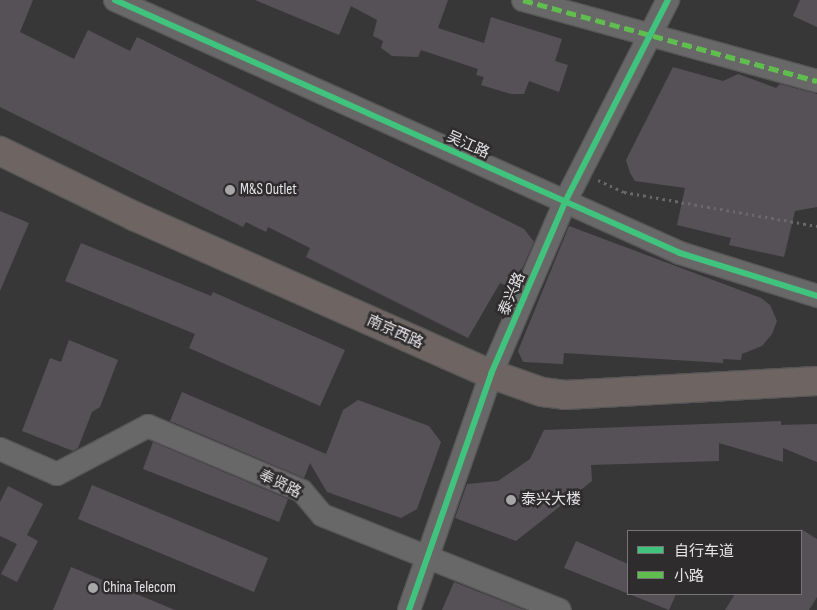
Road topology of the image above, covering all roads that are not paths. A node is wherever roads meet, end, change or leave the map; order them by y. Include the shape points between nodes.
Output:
1 (115, 0) edge
2 (523, 0) edge
3 (668, 0) edge
4 (651, 36) junction
5 (817, 82) edge
6 (0, 151) edge
7 (565, 202) junction
8 (817, 296) edge
9 (491, 374) junction
10 (817, 381) edge
11 (0, 448) edge
12 (427, 556) junction
13 (409, 610) edge
14 (560, 610) edge

1 - 7 street, 吴江路
2 - 4 street
3 - 4 street, 泰兴路
4 - 5 street
4 - 7 street, 泰兴路
6 - 9 main road, 南京西路 via 134,216
7 - 8 street, 吴江路 via 680,253
7 - 9 street, 泰兴路
9 - 10 main road, 南京西路 via 542,392 565,395
9 - 12 street, 泰兴路
11 - 12 street, 奉贤路 via 57,474 148,426 302,491 322,516
12 - 13 street, 泰兴路
12 - 14 street, 奉贤路

